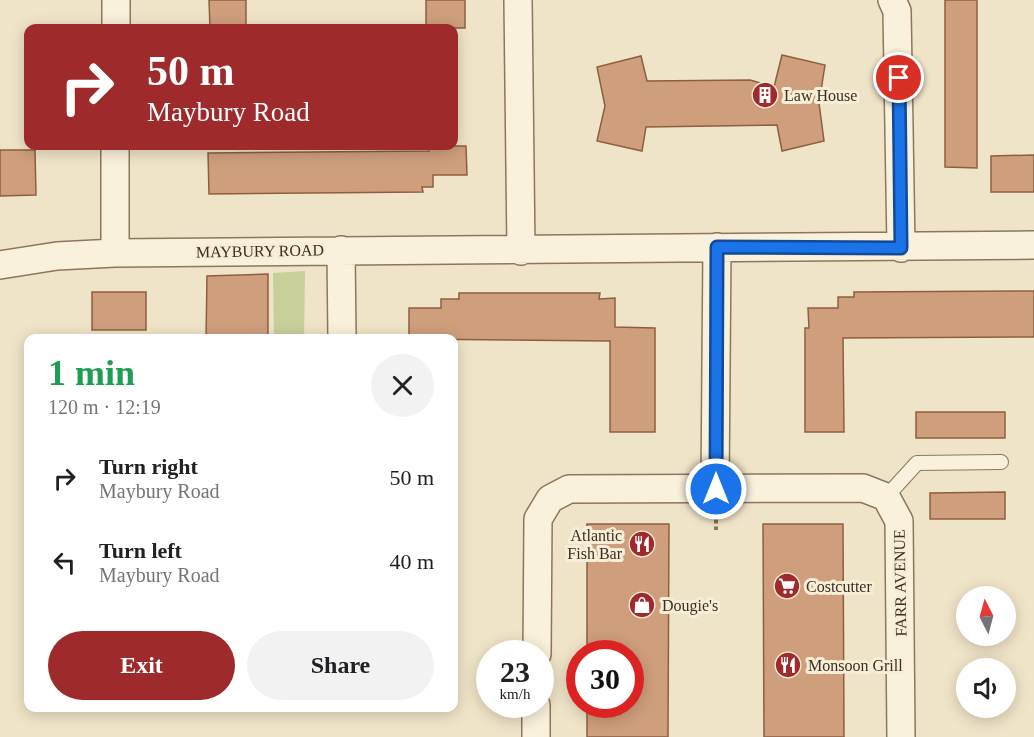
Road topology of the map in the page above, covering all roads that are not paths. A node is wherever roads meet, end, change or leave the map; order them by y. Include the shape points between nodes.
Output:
1 (116, 0) edge
2 (518, 0) edge
3 (892, 0) edge
4 (116, 24) edge
5 (115, 150) edge
6 (1034, 245) edge
7 (717, 247) junction
8 (901, 248) junction
9 (341, 250) junction
10 (521, 250) junction
11 (115, 253) junction
12 (0, 265) edge
13 (342, 334) edge
14 (1001, 462) dead end
15 (716, 489) junction
16 (886, 497) junction
17 (537, 640) edge
18 (536, 718) edge
19 (536, 737) edge
20 (901, 737) edge

1 - 4 street
2 - 10 street
3 - 8 street via 897,11
5 - 11 street
6 - 8 street, MAYBURY ROAD
7 - 8 street, MAYBURY ROAD
7 - 10 street, MAYBURY ROAD
7 - 15 street
9 - 10 street, MAYBURY ROAD
9 - 11 street, MAYBURY ROAD
9 - 13 street
11 - 12 street, MAYBURY ROAD via 57,256
14 - 16 lane via 917,463
15 - 16 street via 863,488
15 - 17 street via 569,489 550,499 538,519
16 - 20 street, FARR AVENUE via 899,521
18 - 19 street

